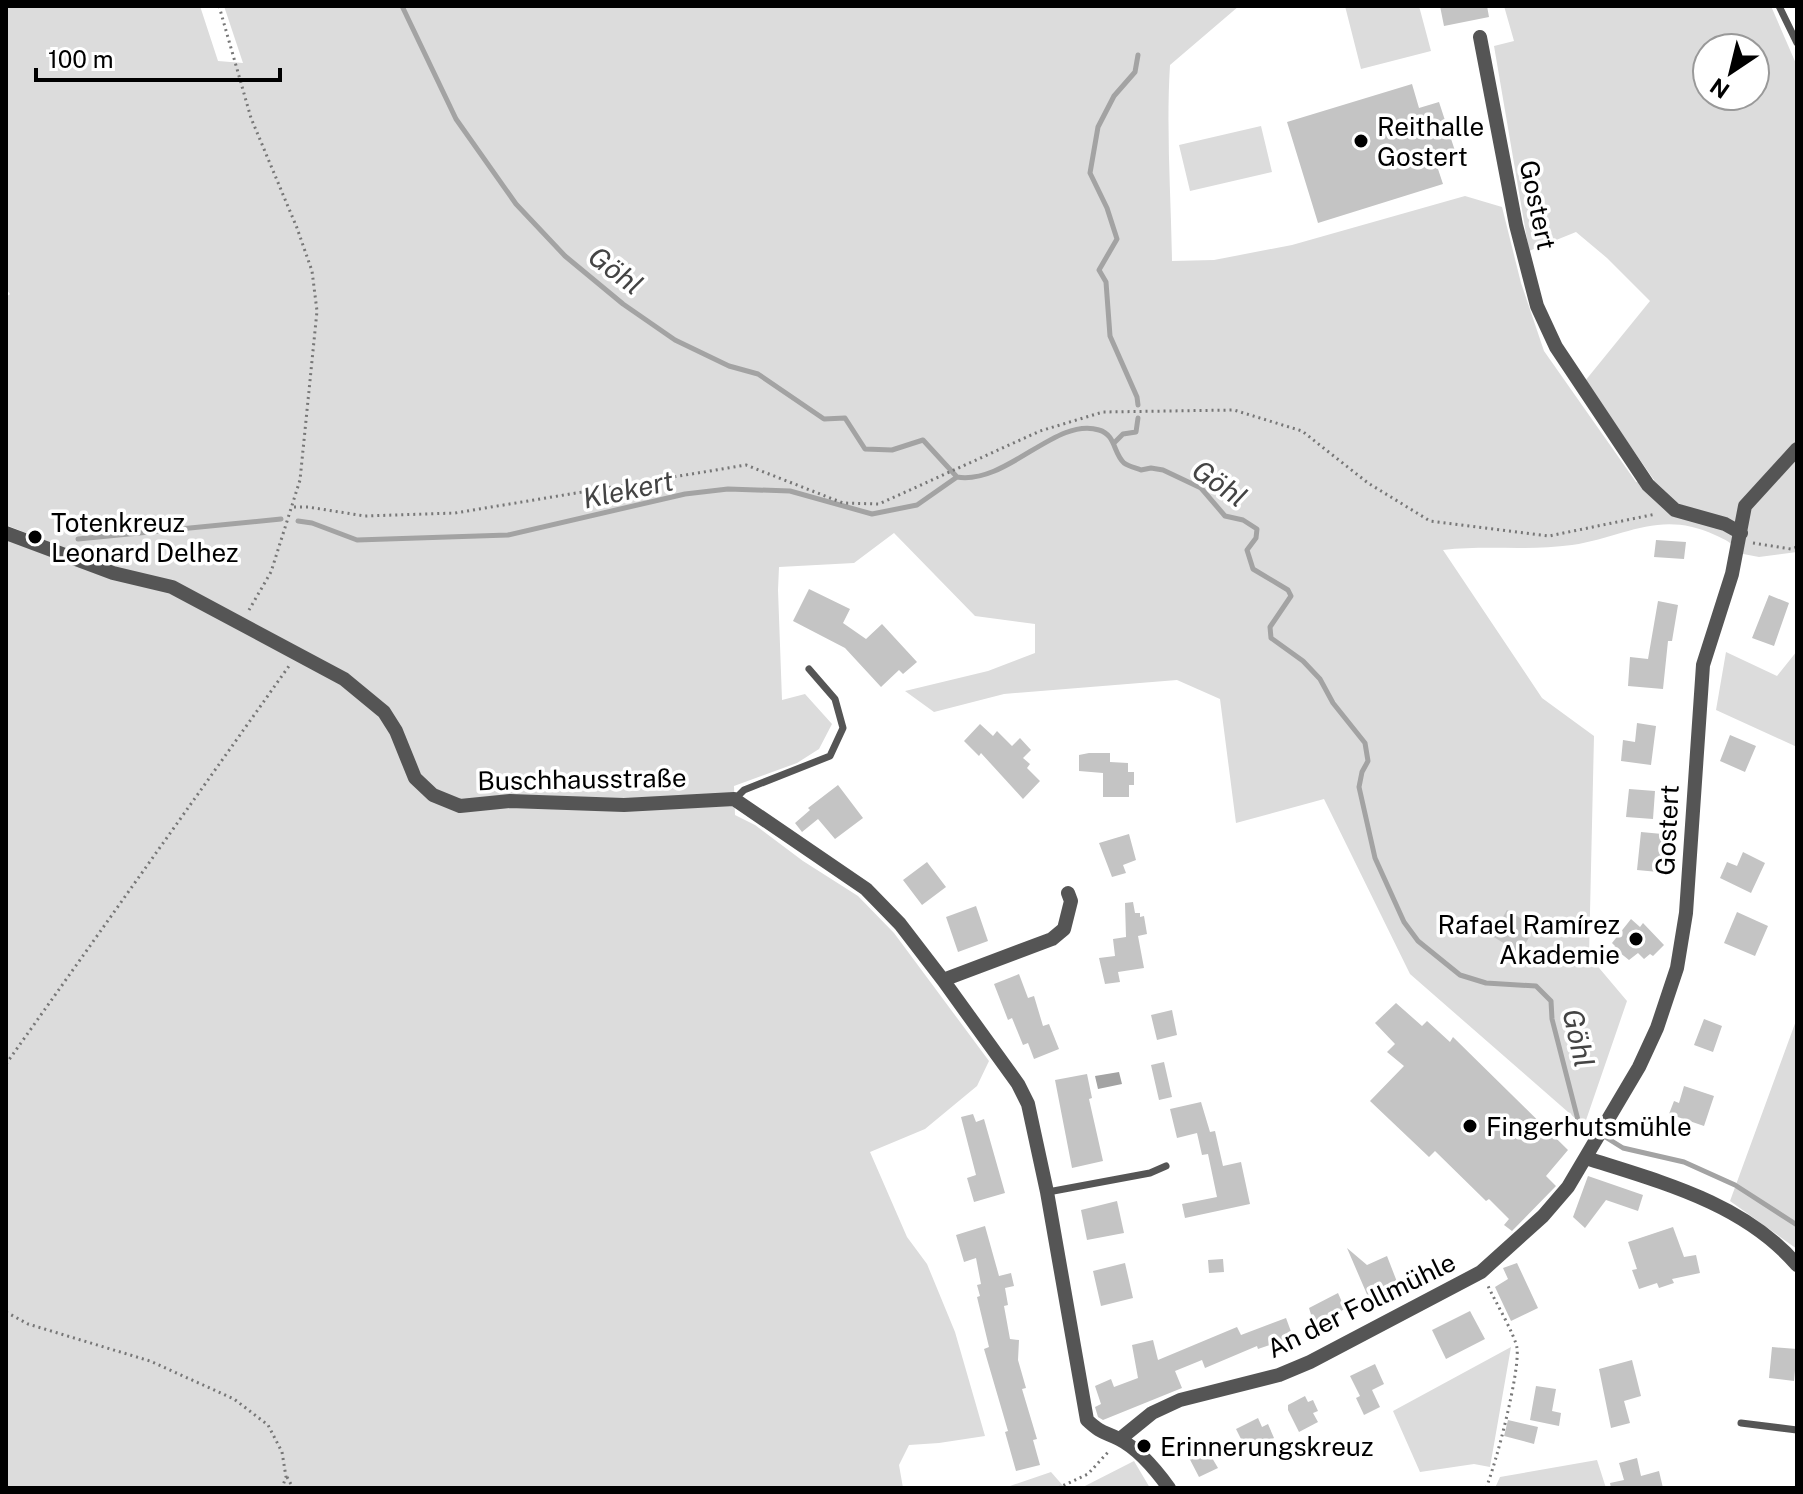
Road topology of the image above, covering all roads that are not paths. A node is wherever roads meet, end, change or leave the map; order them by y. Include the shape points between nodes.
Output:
1 (1779, 6) edge
2 (1480, 37) dead end
3 (1797, 43) edge
4 (1797, 449) edge
5 (6, 533) edge
6 (1741, 533) junction
7 (809, 669) dead end
8 (734, 799) junction
9 (1068, 893) dead end
10 (943, 980) junction
11 (1607, 1119) joint
12 (1589, 1151) junction
13 (1166, 1166) dead end
14 (1047, 1192) junction
15 (1797, 1265) edge
16 (1741, 1423) dead end
17 (1797, 1430) edge
18 (1120, 1439) junction
19 (1169, 1488) edge

1 - 3 lane
2 - 6 street, Gostert via 1516,225 1537,306 1556,347 1648,485 1675,510
4 - 6 street, Gostert via 1745,506
5 - 8 street, Buschhausstraße via 113,573 172,587 344,679 384,712 415,778 433,795 460,806
6 - 11 street, Gostert via 1703,665 1686,913 1677,968 1639,1067
7 - 8 lane via 835,699 843,728 830,756 744,790
8 - 10 street via 866,889
9 - 10 street via 1064,929 1052,939
10 - 14 street via 1028,1104
11 - 12 street, An der Follmühle
12 - 15 street via 1723,1208
12 - 18 street, An der Follmühle via 1543,1216 1481,1272 1310,1362 1180,1400 1152,1413
13 - 14 lane
14 - 18 street via 1087,1420 1102,1434
16 - 17 lane
18 - 19 street

